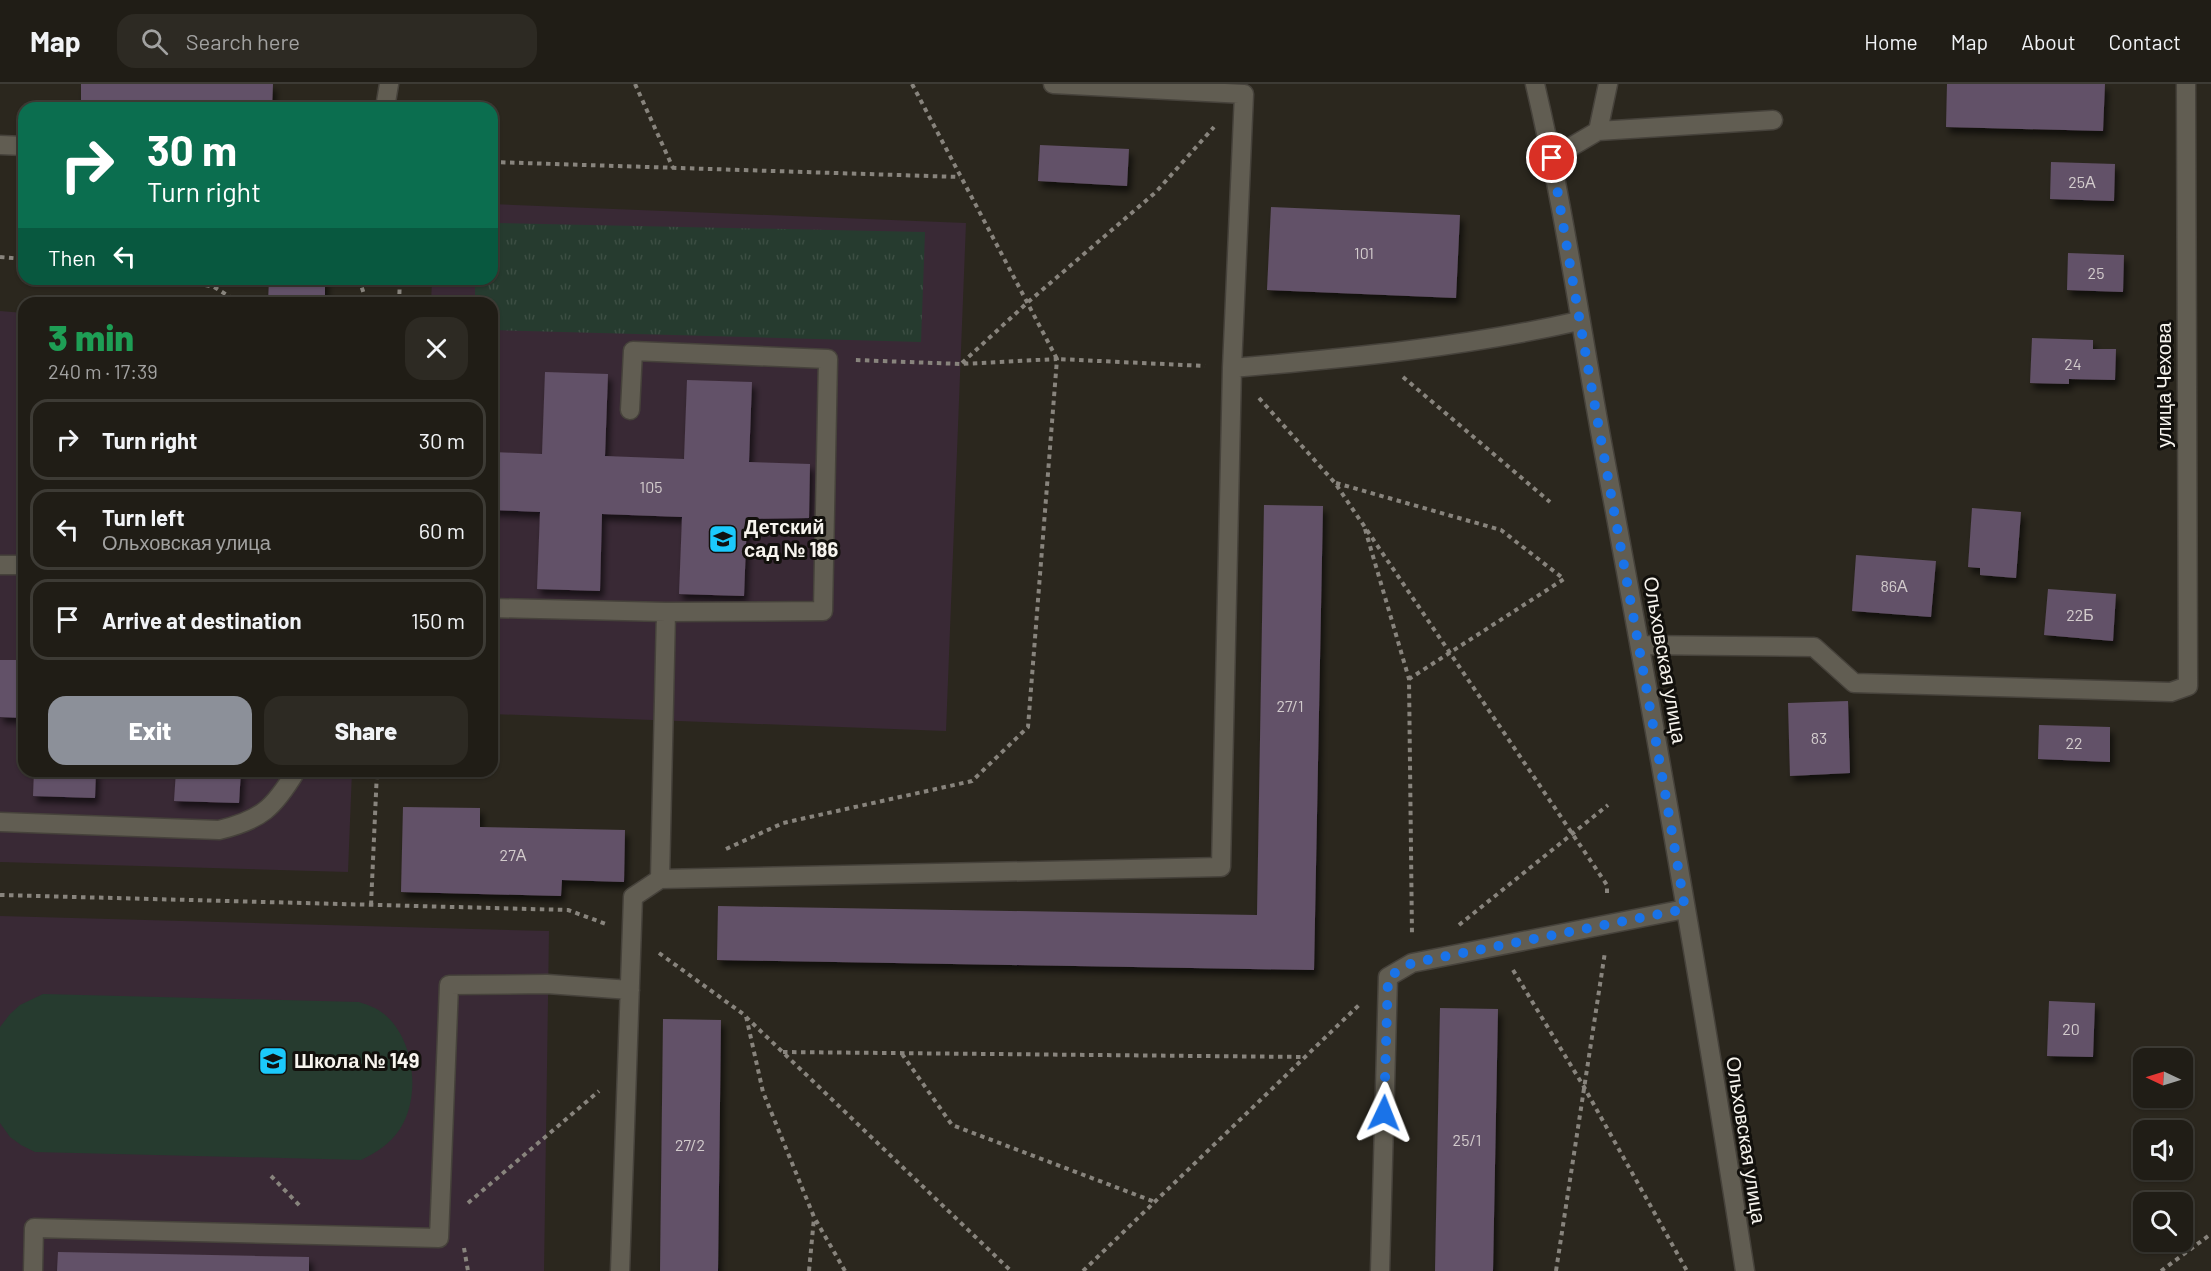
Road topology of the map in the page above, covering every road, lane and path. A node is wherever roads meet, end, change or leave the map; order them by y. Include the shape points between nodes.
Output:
1 (388, 84) edge
2 (635, 84) edge
3 (912, 84) edge
4 (1053, 84) edge
5 (1535, 84) edge
6 (1608, 84) edge
7 (2186, 84) edge
8 (1244, 94) junction
9 (386, 102) edge
10 (1773, 120) dead end
11 (1598, 132) junction
12 (0, 145) edge
13 (18, 146) edge
14 (1552, 158) junction
15 (498, 162) edge
16 (673, 168) junction
17 (961, 177) junction
18 (0, 257) edge
19 (18, 258) edge
20 (209, 285) edge
21 (214, 286) joint
22 (231, 297) edge
23 (1027, 303) junction
24 (1579, 321) junction
25 (1378, 355) junction
26 (828, 359) junction
27 (1057, 359) junction
28 (961, 364) junction
29 (1232, 368) junction
30 (630, 410) dead end
31 (1335, 483) junction
32 (1550, 502) dead end
33 (1364, 525) junction
34 (0, 565) edge
35 (18, 565) edge
36 (498, 608) edge
37 (666, 612) junction
38 (1640, 645) junction
39 (1450, 653) junction
40 (1409, 679) junction
41 (292, 777) edge
42 (377, 777) edge
43 (1608, 805) dead end
44 (0, 822) edge
45 (1572, 834) junction
46 (722, 851) dead end
47 (660, 879) junction
48 (0, 895) edge
49 (371, 904) junction
50 (1685, 909) junction
51 (1609, 924) junction
52 (1457, 927) dead end
53 (632, 934) junction
54 (1498, 946) junction
55 (1412, 963) junction
56 (1388, 977) junction
57 (630, 990) junction
58 (746, 1016) junction
59 (783, 1052) junction
60 (901, 1053) junction
61 (1305, 1057) junction
62 (627, 1068) junction
63 (1584, 1088) junction
64 (1155, 1202) junction
65 (814, 1217) junction
66 (2211, 1234) edge
67 (439, 1238) junction
68 (33, 1271) edge
69 (621, 1271) edge
70 (809, 1271) edge
71 (846, 1271) edge
72 (1011, 1271) edge
73 (1083, 1271) edge
74 (1380, 1271) edge
75 (1556, 1271) edge
76 (1687, 1271) edge
77 (1745, 1271) edge
78 (2161, 1271) edge

1 - 9 street
2 - 16 path
3 - 17 path
4 - 8 street
5 - 14 street, Ольховская улица
6 - 11 street
7 - 38 street, улица Чехова via 2188,686 2171,692 1854,683 1814,647
8 - 23 path via 1156,192
8 - 29 street
10 - 11 street
11 - 14 street
12 - 13 street
14 - 24 street, Ольховская улица
15 - 16 path
16 - 17 path
17 - 23 path
18 - 19 path
20 - 21 path
21 - 22 path
23 - 27 path
23 - 28 path
24 - 25 street via 1522,334
24 - 38 street, Ольховская улица
25 - 29 street
25 - 32 path
26 - 28 path
26 - 30 street via 633,351
26 - 37 street via 823,611
27 - 28 path
27 - 29 path
27 - 46 path via 1028,727 972,781 783,823
29 - 31 path
29 - 47 street via 1221,867
31 - 33 path
31 - 39 path via 1501,530 1564,579
33 - 39 path
33 - 40 path
34 - 35 street
36 - 37 street
37 - 47 street
38 - 50 street, Ольховская улица
39 - 40 path
39 - 45 path
40 - 55 path
41 - 44 street via 274,805 246,824 219,830
42 - 49 path
43 - 45 path
45 - 51 path via 1607,885
45 - 52 path
47 - 53 street via 633,897
48 - 49 path
49 - 53 path via 568,910
50 - 51 street
50 - 77 street, Ольховская улица
51 - 54 street
51 - 63 path
53 - 57 street
53 - 58 path
54 - 55 street
54 - 63 path
55 - 56 street
56 - 61 path
56 - 74 street
57 - 62 street
57 - 67 street via 547,984 449,985
58 - 59 path
58 - 65 path via 763,1092
59 - 60 path
59 - 72 path
60 - 61 path
60 - 64 path via 952,1125
61 - 64 path
62 - 67 path via 457,1213
62 - 69 street
63 - 75 path
63 - 76 path
64 - 73 path
65 - 70 path
65 - 71 path
66 - 78 path
67 - 68 street via 34,1228

